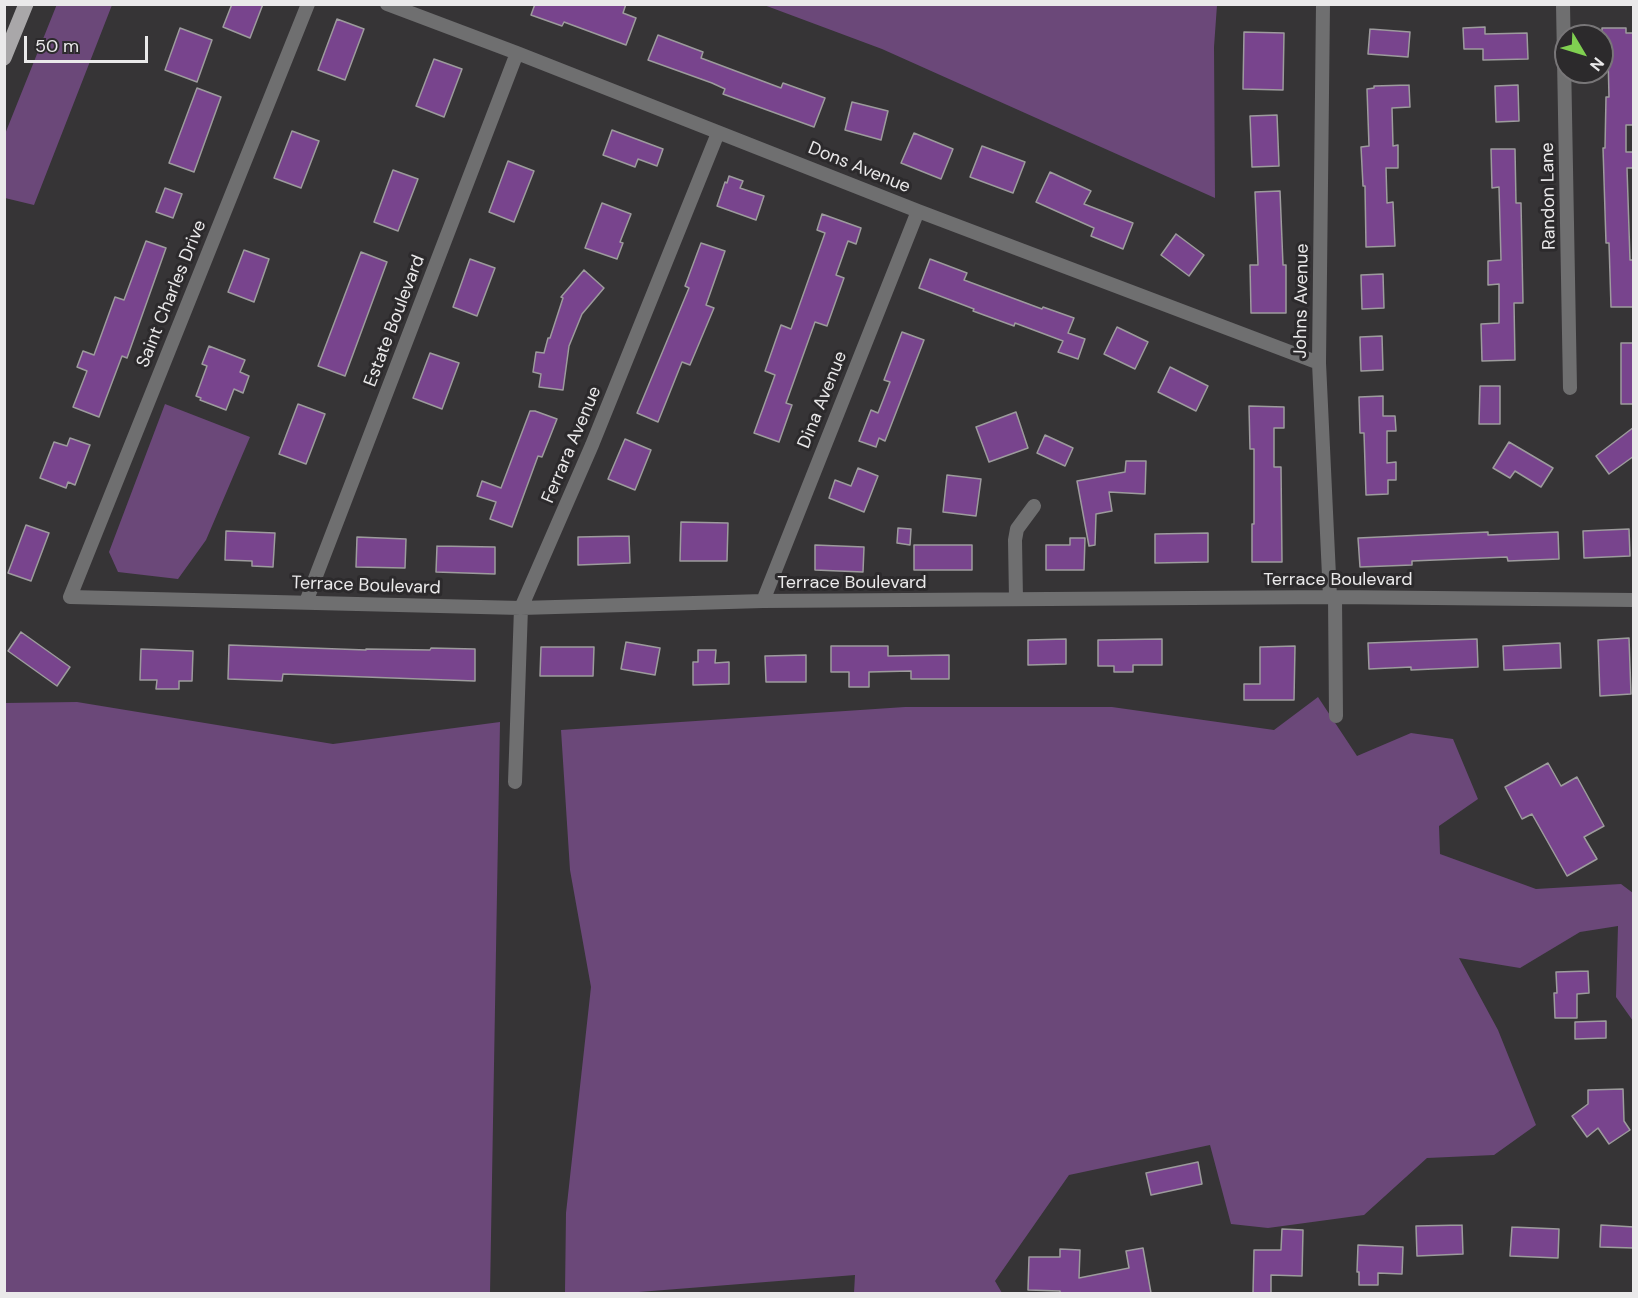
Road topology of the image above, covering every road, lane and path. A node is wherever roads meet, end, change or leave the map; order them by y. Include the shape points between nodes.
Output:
1 (26, 4) edge
2 (308, 4) edge
3 (387, 4) edge
4 (1323, 4) edge
5 (1563, 4) edge
6 (517, 53) junction
7 (4, 58) edge
8 (718, 133) junction
9 (918, 211) junction
10 (1319, 363) junction
11 (1570, 388) dead end
12 (1034, 506) dead end
13 (70, 597) joint
14 (1333, 597) junction
15 (1016, 600) junction
16 (1634, 600) edge
17 (763, 601) junction
18 (306, 602) junction
19 (521, 608) junction
20 (1336, 716) dead end
21 (515, 782) dead end

1 - 7 main road
2 - 13 street, Saint Charles Drive
3 - 6 street, Dons Avenue
4 - 10 street, Johns Avenue
5 - 11 street, Randon Lane
6 - 8 street, Dons Avenue
6 - 18 street, Estate Boulevard
8 - 9 street, Dons Avenue
8 - 19 street, Ferrara Avenue via 592,445
9 - 10 street, Dons Avenue
9 - 17 street, Dina Avenue
10 - 14 street, Johns Avenue
12 - 15 street via 1017,529
13 - 18 street, Terrace Boulevard
14 - 15 street, Terrace Boulevard
14 - 16 street, Terrace Boulevard
14 - 20 street, Johns Avenue
15 - 17 street, Terrace Boulevard
17 - 19 street, Terrace Boulevard
18 - 19 street, Terrace Boulevard
19 - 21 street, Ferrara Avenue

